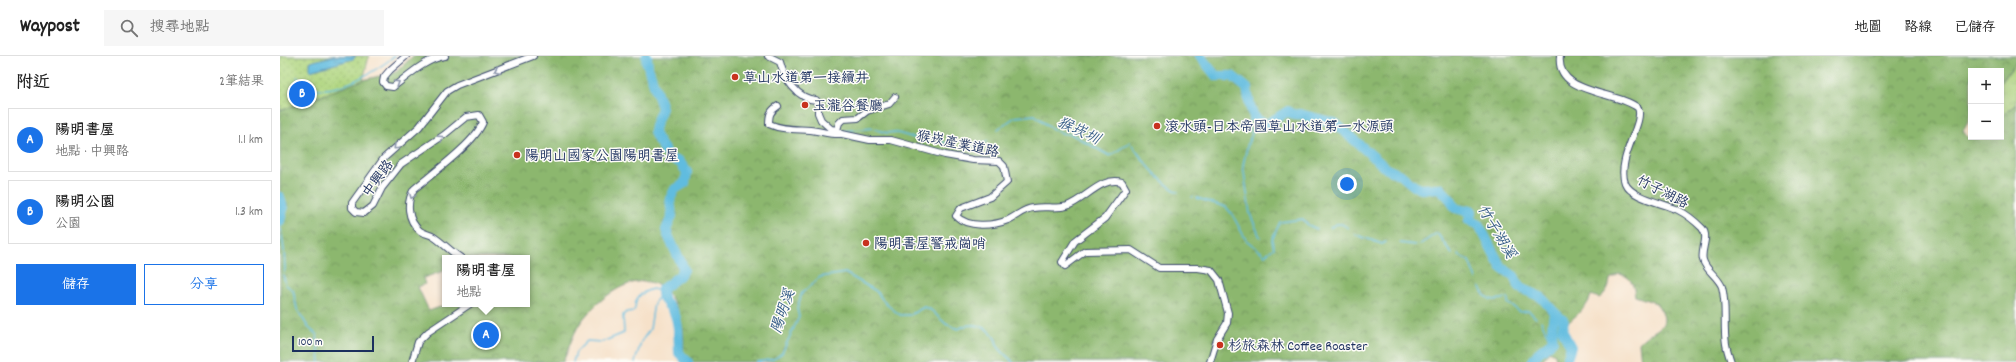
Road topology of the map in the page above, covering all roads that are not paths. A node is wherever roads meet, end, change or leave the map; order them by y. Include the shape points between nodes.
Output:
1 (406, 56) edge
2 (445, 56) edge
3 (533, 56) edge
4 (768, 56) edge
5 (1560, 56) edge
6 (895, 97) dead end
7 (778, 106) dead end
8 (839, 132) junction
9 (457, 255) edge
10 (466, 307) edge
11 (412, 362) edge
12 (1210, 362) edge
13 (1731, 362) edge

1 -> 2 street via 384,77 383,82 386,86 393,87 427,62
3 -> 9 street, 中興路 via 447,91 419,127 384,158 352,203 352,208 356,212 364,213 373,206 382,188 401,164 466,117 479,115 483,122 481,128 468,143 414,189 408,208 411,221 420,231 433,236
4 - 8 street, 猴崁產業道路 via 780,62 783,74 799,93 810,100 816,100 821,120
5 - 13 street, 竹子湖路 via 1563,72 1575,83 1586,90 1626,100 1638,108 1640,116 1626,157 1626,185 1635,194 1680,211 1703,230 1705,238 1702,260 1721,286 1726,345
6 - 8 street via 889,104 867,111 858,118 843,119 839,123
7 - 8 street via 769,116 769,124 775,127 812,130 825,134
8 - 12 street, 猴崁產業道路 via 870,140 891,140 966,159 1000,161 1004,166 1007,182 990,197 961,208 956,216 970,224 997,223 1034,208 1067,206 1101,185 1122,182 1126,189 1105,218 1075,241 1062,262 1066,266 1085,251 1131,250 1159,268 1211,270 1218,280 1228,312 1227,323 1217,339
10 - 11 street via 428,332 418,342

